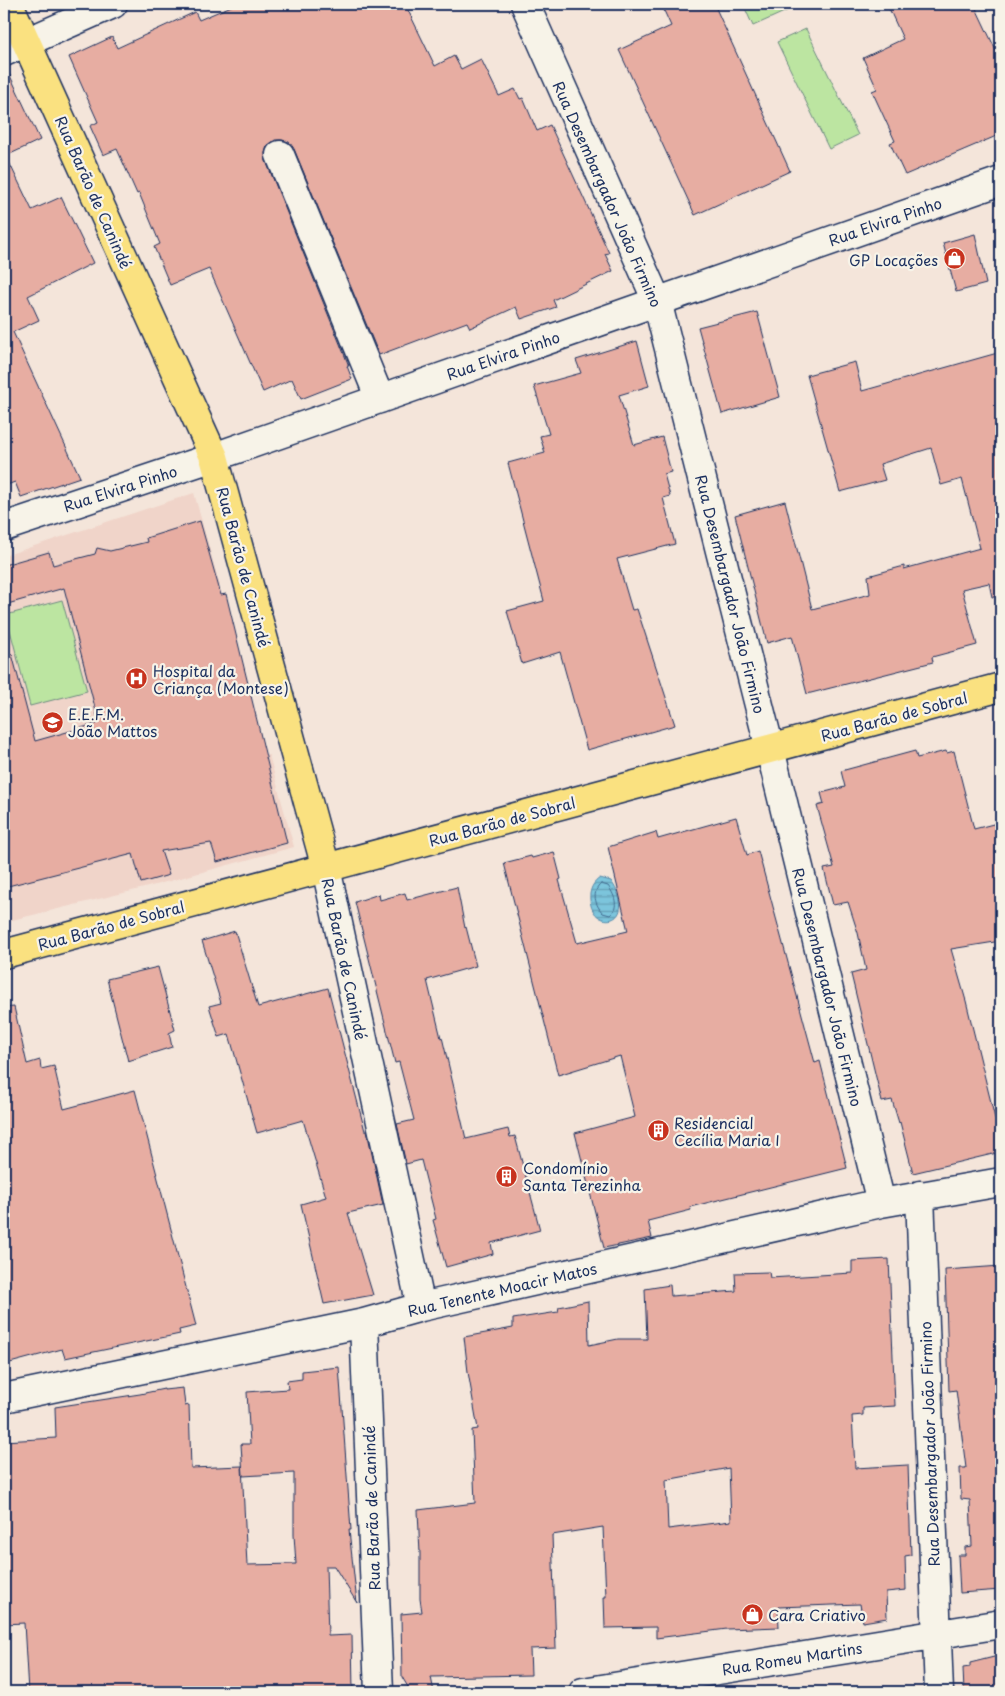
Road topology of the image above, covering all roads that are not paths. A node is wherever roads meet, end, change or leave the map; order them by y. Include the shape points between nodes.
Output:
1 (8, 4) edge
2 (113, 4) edge
3 (525, 4) edge
4 (15, 47) edge
5 (280, 155) dead end
6 (1001, 181) edge
7 (657, 301) junction
8 (380, 399) junction
9 (214, 458) junction
10 (4, 527) edge
11 (1001, 687) edge
12 (770, 749) junction
13 (326, 868) junction
14 (4, 954) edge
15 (1001, 1182) edge
16 (920, 1196) junction
17 (880, 1203) junction
18 (421, 1307) junction
19 (364, 1323) junction
20 (4, 1398) edge
21 (1001, 1624) edge
22 (937, 1634) junction
23 (379, 1692) edge
24 (583, 1692) edge
25 (940, 1692) edge

1 - 4 main road, Rua Barão de Canindé
2 - 4 street
3 - 7 street, Rua Desembargador João Firmino
4 - 9 main road, Rua Barão de Canindé
5 - 8 street
6 - 7 street, Rua Elvira Pinho
7 - 8 street, Rua Elvira Pinho
7 - 12 street, Rua Desembargador João Firmino
8 - 9 street, Rua Elvira Pinho
9 - 10 street, Rua Elvira Pinho
9 - 13 main road, Rua Barão de Canindé
11 - 12 main road, Rua Barão de Sobral
12 - 13 main road, Rua Barão de Sobral
12 - 17 street, Rua Desembargador João Firmino
13 - 14 main road, Rua Barão de Sobral
13 - 18 street, Rua Barão de Canindé
15 - 16 street, Rua Tenente Moacir Matos
16 - 17 street, Rua Tenente Moacir Matos
16 - 22 street, Rua Desembargador João Firmino
17 - 18 street, Rua Tenente Moacir Matos
18 - 19 street, Rua Tenente Moacir Matos
19 - 20 street, Rua Tenente Moacir Matos
19 - 23 street, Rua Barão de Canindé
21 - 22 street, Rua Romeu Martins
22 - 24 street, Rua Romeu Martins
22 - 25 street, Rua Desembargador João Firmino

